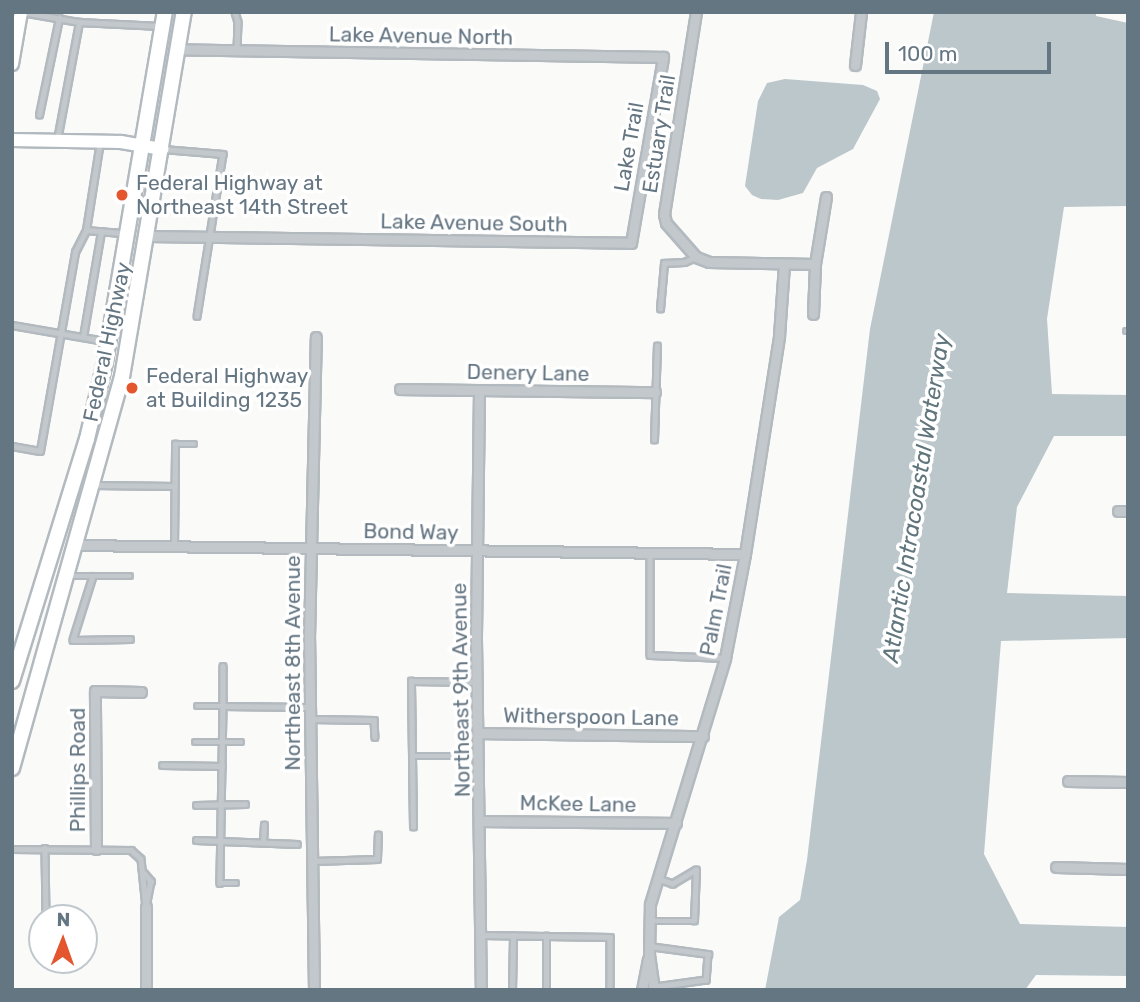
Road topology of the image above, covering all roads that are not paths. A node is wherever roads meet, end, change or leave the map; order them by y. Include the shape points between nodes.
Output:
1 (22, 12) edge
2 (184, 12) edge
3 (235, 12) edge
4 (696, 12) edge
5 (858, 13) edge
6 (59, 18) junction
7 (164, 19) edge
8 (79, 22) junction
9 (178, 49) junction
10 (237, 50) junction
11 (663, 57) joint
12 (12, 64) edge
13 (855, 65) dead end
14 (38, 115) dead end
15 (12, 141) edge
16 (57, 141) junction
17 (100, 141) junction
18 (143, 146) junction
19 (162, 149) junction
20 (826, 197) dead end
21 (86, 230) junction
22 (101, 232) junction
23 (129, 234) junction
24 (148, 236) junction
25 (208, 237) junction
26 (631, 243) joint
27 (696, 257) junction
28 (784, 264) junction
29 (815, 264) junction
30 (660, 309) dead end
31 (813, 314) dead end
32 (197, 316) dead end
33 (12, 325) edge
34 (63, 334) junction
35 (83, 337) junction
36 (316, 337) dead end
37 (109, 342) junction
38 (657, 346) dead end
39 (400, 389) dead end
40 (479, 390) junction
41 (654, 392) junction
42 (654, 440) dead end
43 (194, 444) dead end
44 (12, 446) edge
45 (93, 485) junction
46 (175, 486) junction
47 (76, 545) junction
48 (174, 547) junction
49 (310, 548) junction
50 (477, 550) junction
51 (650, 553) junction
52 (745, 554) junction
53 (68, 576) junction
54 (93, 576) junction
55 (130, 576) dead end
56 (130, 639) dead end
57 (725, 658) junction
58 (15, 665) edge
59 (223, 666) dead end
60 (12, 681) edge
61 (477, 682) junction
62 (141, 692) dead end
63 (197, 705) dead end
64 (223, 706) junction
65 (310, 707) junction
66 (310, 719) junction
67 (478, 733) junction
68 (703, 736) junction
69 (375, 737) dead end
70 (195, 742) dead end
71 (222, 742) junction
72 (241, 742) dead end
73 (412, 756) junction
74 (479, 756) junction
75 (162, 765) dead end
76 (222, 766) junction
77 (12, 768) edge
78 (1068, 781) dead end
79 (1128, 782) edge
80 (245, 804) dead end
81 (197, 805) dead end
82 (221, 805) junction
83 (480, 821) junction
84 (676, 823) junction
85 (264, 825) dead end
86 (413, 827) dead end
87 (378, 835) dead end
88 (196, 841) dead end
89 (220, 841) junction
90 (263, 843) junction
91 (297, 844) dead end
92 (45, 848) junction
93 (12, 849) edge
94 (96, 849) junction
95 (313, 861) junction
96 (1056, 867) dead end
97 (1128, 869) edge
98 (658, 879) junction
99 (236, 883) dead end
100 (46, 904) edge
101 (146, 908) joint
102 (650, 921) junction
103 (481, 935) junction
104 (513, 936) junction
105 (547, 936) junction
106 (649, 951) junction
107 (654, 988) edge
108 (146, 990) edge
109 (314, 990) edge
110 (481, 990) edge
111 (512, 990) edge
112 (546, 990) edge
113 (610, 990) edge
114 (642, 990) edge

1 - 6 lane
1 - 12 street
2 - 9 main road, Federal Highway
3 - 10 lane
4 - 27 street, Estuary Trail via 664,214 673,232
5 - 13 street
6 - 8 lane
6 - 14 lane
7 - 8 lane
7 - 18 main road, Federal Highway
8 - 16 lane
9 - 10 street, Lake Avenue North
9 - 19 main road, Federal Highway
10 - 11 street, Lake Avenue North
11 - 26 street, Lake Trail
15 - 16 street
16 - 17 street
17 - 18 street
17 - 21 lane
18 - 19 street
18 - 23 main road, Federal Highway
19 - 24 main road, Federal Highway
19 - 25 lane via 223,154
20 - 29 street
21 - 22 lane
21 - 34 lane via 75,252
22 - 23 lane
22 - 35 lane
23 - 37 main road, Federal Highway
24 - 25 street, Lake Avenue South
24 - 45 main road, Federal Highway via 122,377
25 - 26 street, Lake Avenue South
25 - 32 lane
27 - 28 street via 709,262
27 - 30 lane via 664,263
28 - 29 street
28 - 52 street, Palm Trail via 779,336
29 - 31 street
33 - 34 lane
34 - 35 lane
34 - 44 lane via 40,452
35 - 37 lane
36 - 49 street, Northeast 8th Avenue
37 - 58 main road, Federal Highway via 87,439
38 - 41 lane
39 - 40 street, Denery Lane
40 - 41 street, Denery Lane
40 - 50 street, Northeast 9th Avenue
41 - 42 lane
43 - 46 lane via 175,444
45 - 46 lane
45 - 47 main road, Federal Highway
46 - 48 lane
47 - 48 street, Bond Way
47 - 53 main road, Federal Highway
48 - 49 street, Bond Way
49 - 50 street, Bond Way
49 - 65 street, Northeast 8th Avenue
50 - 51 street, Bond Way
50 - 61 street, Northeast 9th Avenue
51 - 52 street, Bond Way
51 - 57 lane via 650,655
52 - 57 street, Palm Trail
53 - 54 lane
53 - 77 main road, Federal Highway
54 - 55 lane
54 - 56 lane via 73,640
57 - 68 street, Palm Trail
58 - 60 main road, Federal Highway
59 - 64 lane
61 - 67 street, Northeast 9th Avenue
61 - 73 lane via 411,681
62 - 94 street, Phillips Road via 95,691
63 - 64 lane
64 - 65 lane
64 - 71 lane
65 - 66 street, Northeast 8th Avenue
66 - 69 lane via 374,720
66 - 95 street, Northeast 8th Avenue
67 - 68 street, Witherspoon Lane
67 - 74 street, Northeast 9th Avenue
68 - 84 street, Palm Trail
70 - 71 lane
71 - 72 lane
71 - 76 lane
73 - 74 lane
73 - 86 lane
74 - 83 street, Northeast 9th Avenue
75 - 76 lane
76 - 82 lane
78 - 79 street
80 - 82 lane
81 - 82 lane
82 - 89 lane
83 - 84 street, McKee Lane
83 - 103 street, Northeast 9th Avenue
84 - 98 street, Palm Trail
85 - 90 lane
87 - 95 lane via 377,859
88 - 89 lane
89 - 90 lane
89 - 99 lane via 220,883
90 - 91 lane
92 - 93 lane
92 - 94 lane
92 - 100 lane
94 - 101 lane via 131,850 141,859 143,872 151,881
95 - 109 street, Northeast 8th Avenue
96 - 97 street
98 - 102 street, Palm Trail
98 - 102 lane via 673,884 696,870 694,921
101 - 108 street
102 - 106 street, Palm Trail
103 - 104 lane
103 - 110 street, Northeast 9th Avenue
104 - 105 lane
104 - 111 lane
105 - 112 lane
105 - 113 lane via 610,937
106 - 107 street, Palm Trail
106 - 107 lane via 708,954 706,981
106 - 114 street, Palm Trail

